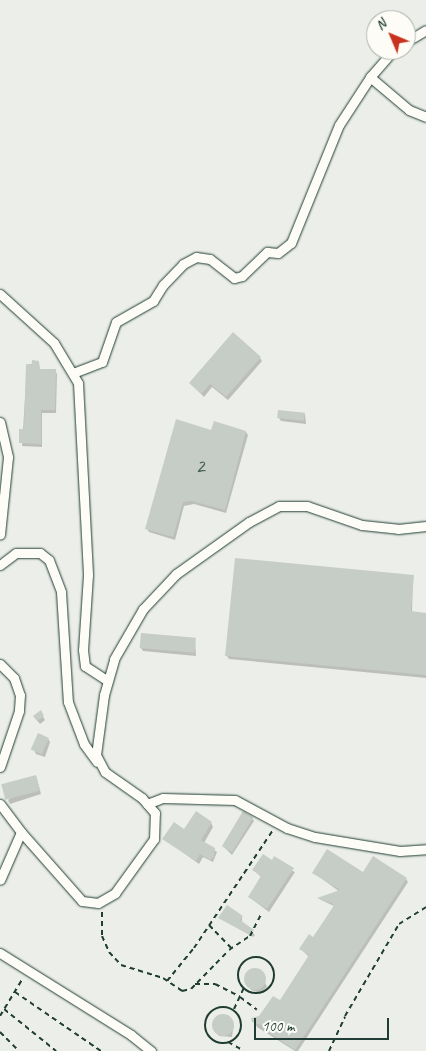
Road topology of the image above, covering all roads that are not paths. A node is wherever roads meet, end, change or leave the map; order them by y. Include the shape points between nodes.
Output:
1 (385, 60) edge
2 (370, 77) junction
3 (426, 117) edge
4 (0, 294) edge
5 (73, 374) junction
6 (0, 422) edge
7 (426, 526) edge
8 (0, 535) edge
9 (0, 565) edge
10 (0, 664) edge
11 (108, 681) junction
12 (98, 763) junction
13 (0, 767) edge
14 (0, 804) edge
15 (147, 804) junction
16 (21, 832) junction
17 (426, 849) edge
18 (0, 880) edge
19 (0, 953) edge
20 (151, 1051) edge

1 - 2 lane
2 - 3 lane via 409,110
2 - 5 lane via 339,125 291,243 278,253 267,252 242,276 234,278 210,259 196,257 183,264 153,301 116,322 102,362
4 - 5 lane via 54,343
5 - 11 lane via 78,382 88,575 83,650 85,666
6 - 8 lane via 8,457
7 - 11 lane via 362,525 307,506 279,506 249,522 176,574 143,609 114,659
9 - 12 lane via 16,553 30,552 50,560 62,592 68,702 84,744
10 - 13 lane via 14,678 20,694 19,711
11 - 12 lane via 96,755
12 - 15 lane
14 - 16 lane
15 - 16 lane via 155,813 154,839 116,893 98,903 82,901
15 - 17 lane via 163,798 235,800 278,823 315,837 400,851
16 - 18 lane
19 - 20 lane

